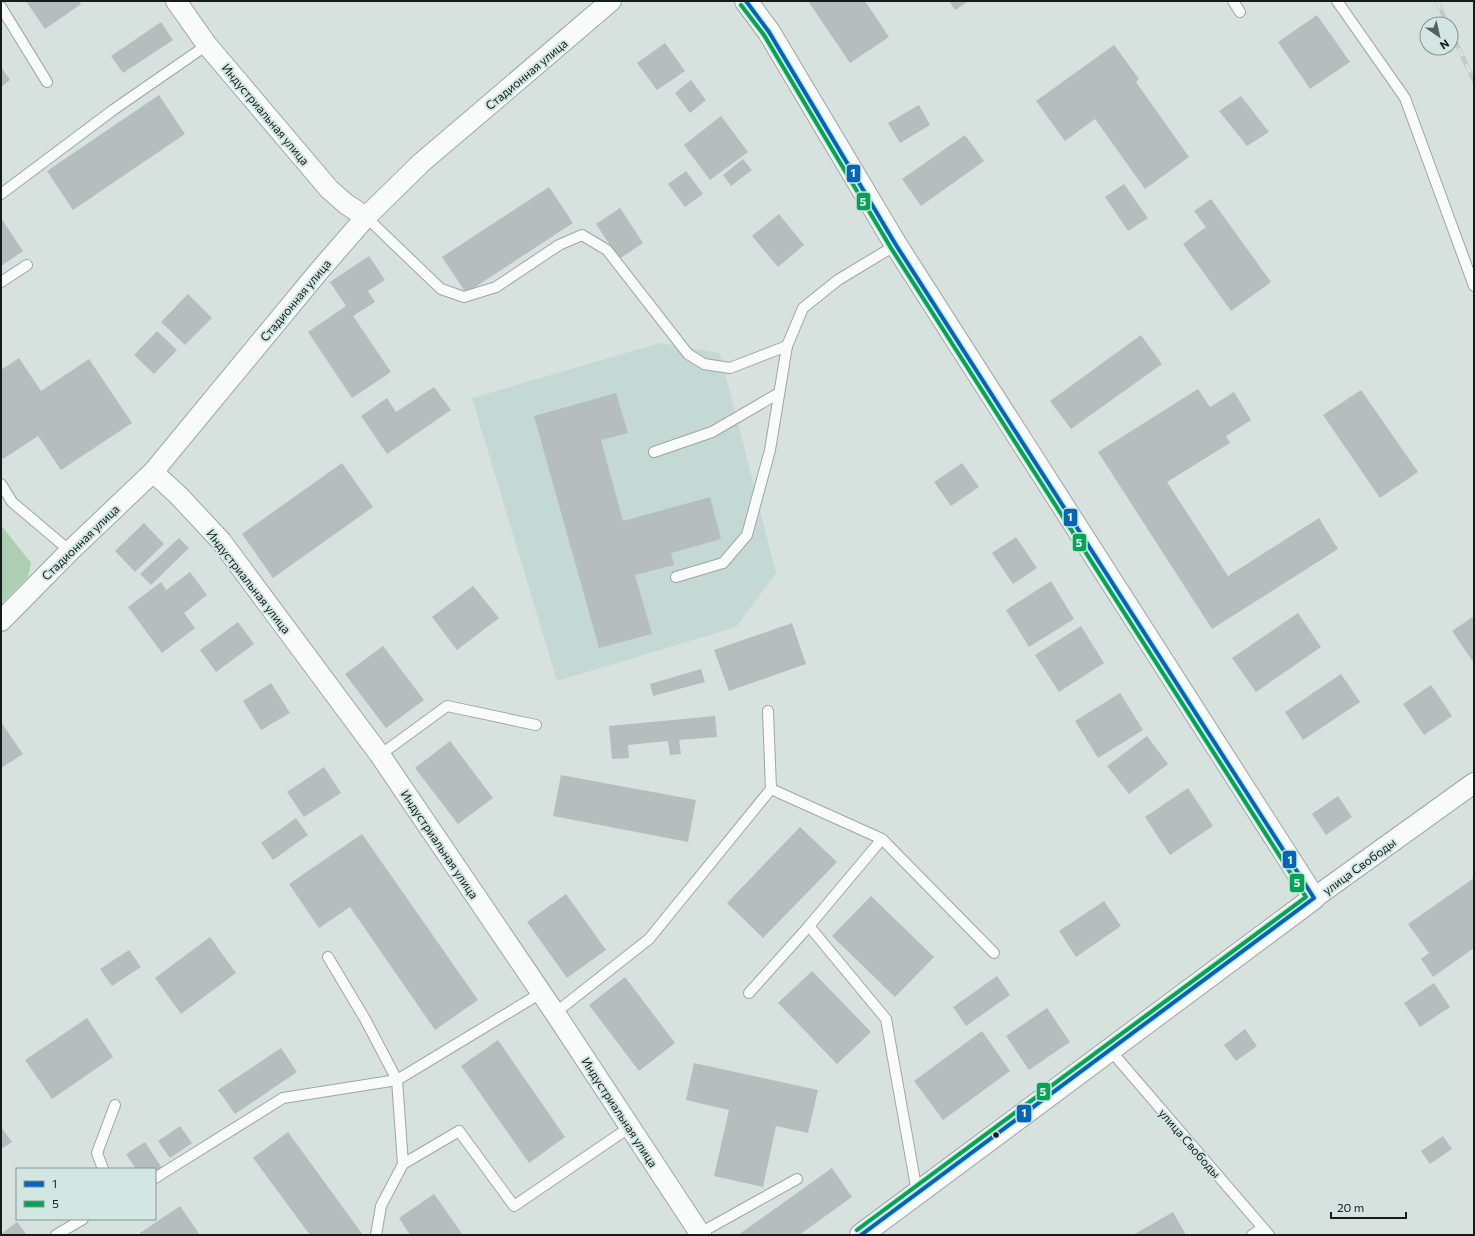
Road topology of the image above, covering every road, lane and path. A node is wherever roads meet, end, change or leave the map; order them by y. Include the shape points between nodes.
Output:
1 (176, 1) edge
2 (611, 1) edge
3 (746, 1) edge
4 (1233, 1) edge
5 (1337, 1) edge
6 (1, 7) edge
7 (1240, 12) dead end
8 (208, 45) junction
9 (47, 82) dead end
10 (1, 194) edge
11 (366, 217) junction
12 (896, 245) junction
13 (27, 265) dead end
14 (1, 282) edge
15 (1474, 286) edge
16 (787, 346) junction
17 (779, 393) junction
18 (654, 452) dead end
19 (153, 472) junction
20 (1, 484) edge
21 (70, 551) junction
22 (676, 577) dead end
23 (1, 621) edge
24 (768, 710) dead end
25 (536, 726) dead end
26 (380, 755) junction
27 (1474, 783) edge
28 (771, 789) junction
29 (882, 839) junction
30 (1314, 898) junction
31 (809, 926) junction
32 (994, 953) dead end
33 (328, 957) dead end
34 (541, 993) junction
35 (748, 994) dead end
36 (555, 1013) junction
37 (1111, 1051) junction
38 (397, 1080) junction
39 (115, 1105) dead end
40 (630, 1127) junction
41 (403, 1164) junction
42 (102, 1168) edge
43 (156, 1177) edge
44 (797, 1179) dead end
45 (917, 1192) junction
46 (82, 1220) edge
47 (1266, 1231) edge
48 (700, 1234) edge
49 (56, 1235) edge
50 (376, 1235) edge
51 (861, 1235) edge
52 (1252, 1235) edge

1 - 8 street, Индустриальная улица
2 - 11 street, Стадионная улица via 421,163
3 - 12 street via 769,32
4 - 7 lane
5 - 15 lane via 1404,98
6 - 9 lane
8 - 10 lane via 114,110
8 - 11 street, Индустриальная улица via 329,189
11 - 16 lane via 441,289 464,298 496,287 559,245 582,235 607,250 688,354 704,364 730,368
11 - 19 street, Стадионная улица
12 - 16 lane via 838,280 803,308
12 - 30 street
13 - 14 lane
16 - 17 lane
17 - 18 lane via 712,432
17 - 22 lane via 770,450 747,535 723,563
19 - 21 street, Стадионная улица
19 - 26 street, Индустриальная улица via 221,541
20 - 21 lane via 12,502
21 - 23 street, Стадионная улица
24 - 28 lane
25 - 26 lane via 447,706
26 - 34 street, Индустриальная улица
27 - 30 street, улица Свободы
28 - 29 lane
28 - 36 lane via 649,939
29 - 31 lane
29 - 32 lane
30 - 37 street, улица Свободы
31 - 35 lane
31 - 45 lane via 886,1019
33 - 38 lane
34 - 36 street, Индустриальная улица
34 - 38 lane
36 - 40 street, Индустриальная улица
37 - 45 street, улица Свободы
37 - 47 lane, улица Свободы
38 - 41 lane
38 - 43 lane via 283,1098
39 - 42 lane via 98,1153
40 - 41 lane via 514,1206 459,1131
40 - 48 street, Индустриальная улица
41 - 50 lane via 381,1206
44 - 48 lane
45 - 51 street, улица Свободы
46 - 49 lane
47 - 52 lane

